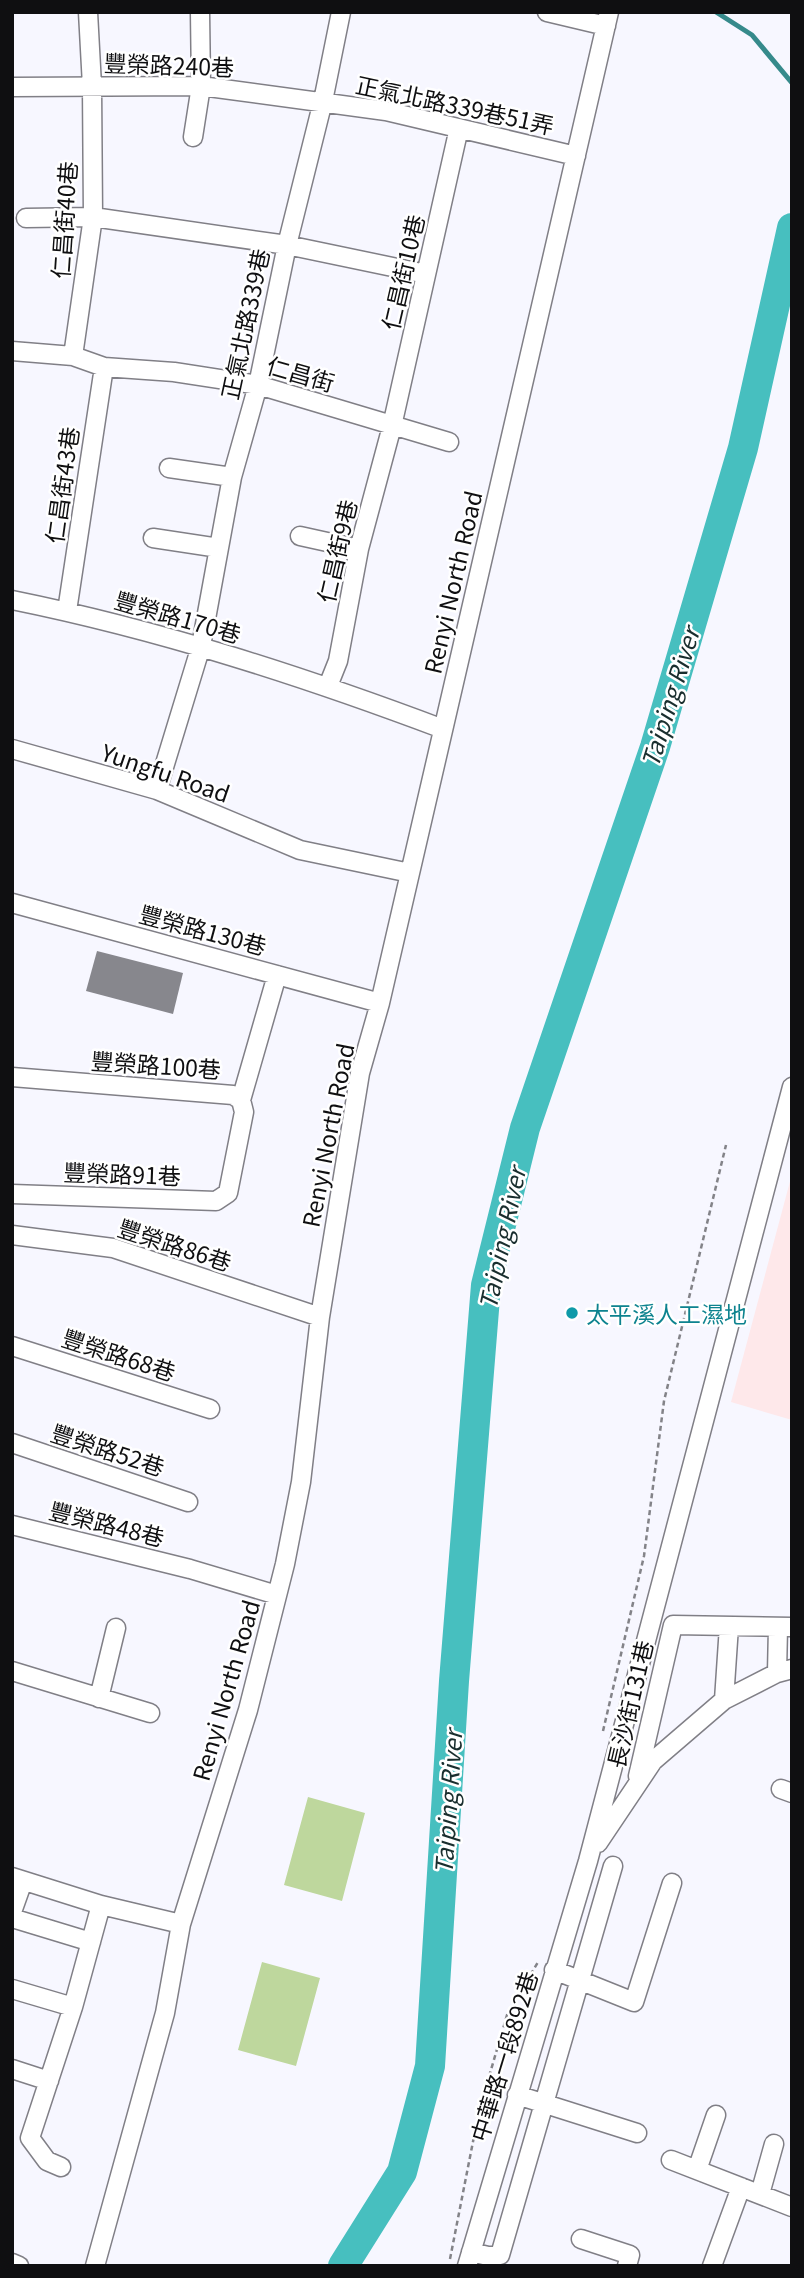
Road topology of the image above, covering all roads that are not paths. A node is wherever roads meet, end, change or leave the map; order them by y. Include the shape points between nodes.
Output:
1 (88, 12) edge
2 (200, 12) edge
3 (341, 12) edge
4 (547, 12) edge
5 (608, 19) edge
6 (92, 86) junction
7 (201, 86) junction
8 (12, 87) edge
9 (323, 101) junction
10 (459, 128) junction
11 (193, 137) dead end
12 (576, 156) junction
13 (93, 217) junction
14 (26, 218) dead end
15 (286, 245) junction
16 (426, 274) junction
17 (12, 351) edge
18 (73, 356) junction
19 (104, 367) junction
20 (258, 385) junction
21 (392, 426) junction
22 (449, 442) dead end
23 (169, 468) dead end
24 (232, 477) junction
25 (300, 536) dead end
26 (153, 538) dead end
27 (219, 548) junction
28 (359, 549) junction
29 (12, 600) edge
30 (67, 611) junction
31 (201, 646) junction
32 (328, 686) junction
33 (443, 729) junction
34 (12, 750) edge
35 (157, 790) junction
36 (410, 873) junction
37 (12, 903) edge
38 (276, 975) junction
39 (380, 1003) junction
40 (12, 1077) edge
41 (792, 1087) edge
42 (241, 1100) junction
43 (228, 1193) joint
44 (12, 1194) edge
45 (12, 1235) edge
46 (320, 1317) junction
47 (12, 1346) edge
48 (210, 1409) dead end
49 (12, 1443) edge
50 (188, 1502) dead end
51 (12, 1525) edge
52 (277, 1595) junction
53 (729, 1626) junction
54 (785, 1627) edge
55 (116, 1628) dead end
56 (12, 1671) edge
57 (784, 1671) edge
58 (99, 1698) junction
59 (724, 1700) junction
60 (150, 1713) dead end
61 (635, 1786) junction
62 (588, 1861) junction
63 (613, 1866) dead end
64 (18, 1879) edge
65 (672, 1883) dead end
66 (101, 1905) junction
67 (12, 1912) edge
68 (12, 1918) edge
69 (181, 1924) junction
70 (91, 1941) junction
71 (554, 1970) junction
72 (580, 1980) junction
73 (12, 1989) edge
74 (73, 2007) junction
75 (12, 2069) edge
76 (49, 2081) junction
77 (517, 2095) junction
78 (544, 2104) junction
79 (716, 2115) dead end
80 (638, 2133) dead end
81 (21, 2135) edge
82 (774, 2144) dead end
83 (671, 2160) dead end
84 (61, 2167) dead end
85 (697, 2170) junction
86 (741, 2187) junction
87 (760, 2194) junction
88 (792, 2207) edge
89 (581, 2239) dead end
90 (469, 2259) edge
91 (12, 2263) edge
92 (19, 2266) edge
93 (95, 2266) edge
94 (626, 2266) edge
95 (712, 2266) edge

1 - 6 street, 仁昌街40巷
2 - 7 street
3 - 9 street, 正氣北路339巷
4 - 5 street
5 - 12 street, Renyi North Road
6 - 7 street, 豐榮路240巷
6 - 8 street, 豐榮路240巷
6 - 13 street, 仁昌街40巷
7 - 9 street, 豐榮路240巷
7 - 11 street
9 - 10 street, 正氣北路339巷51弄
9 - 15 street, 正氣北路339巷
10 - 12 street, 正氣北路339巷51弄
10 - 16 street, 仁昌街10巷
12 - 33 street, Renyi North Road
13 - 14 street
13 - 15 street
13 - 18 street, 仁昌街40巷
15 - 16 street
15 - 20 street, 正氣北路339巷
16 - 21 street, 仁昌街10巷
17 - 18 street, 仁昌街
18 - 19 street, 仁昌街
19 - 20 street, 仁昌街
19 - 30 street, 仁昌街43巷
20 - 21 street, 仁昌街
20 - 24 street, 正氣北路339巷
21 - 22 street, 仁昌街
21 - 28 street, 仁昌街9巷
23 - 24 street
24 - 27 street, 正氣北路339巷
25 - 28 street
26 - 27 street
27 - 31 street, 正氣北路339巷
28 - 32 street, 仁昌街9巷 via 338,661
29 - 30 street, 豐榮路170巷
30 - 31 street, 豐榮路170巷
31 - 32 street, 豐榮路170巷
31 - 35 street, 正氣北路339巷
32 - 33 street, 豐榮路170巷
33 - 36 street, Renyi North Road
34 - 35 street, Yungfu Road
35 - 36 street, Yungfu Road via 300,850
36 - 39 street, Renyi North Road
37 - 38 street, 豐榮路130巷
38 - 39 street, 豐榮路130巷
38 - 42 street
39 - 46 street, Renyi North Road via 360,1073
40 - 42 street, 豐榮路100巷 via 233,1094
41 - 62 street
42 - 43 street, 豐榮路100巷 via 244,1112
43 - 44 street, 豐榮路91巷 via 216,1201
45 - 46 street, 豐榮路86巷 via 113,1248
46 - 52 street, Renyi North Road via 301,1482
47 - 48 street, 豐榮路68巷
49 - 50 street, 豐榮路52巷
51 - 52 street, 豐榮路48巷
52 - 69 street, Renyi North Road via 248,1710
53 - 54 street, 長沙街131巷
53 - 59 street
53 - 61 street, 長沙街131巷 via 673,1625
54 - 57 street
55 - 58 street
56 - 58 street
57 - 59 street
58 - 60 street
59 - 61 street via 653,1761
61 - 62 street
62 - 71 street, 中華路一段892巷
63 - 72 street
64 - 66 street
64 - 67 street
65 - 72 street via 634,2002
66 - 69 street
66 - 70 street
68 - 70 street
69 - 93 street, Renyi North Road via 165,2012
70 - 74 street
71 - 72 street
71 - 77 street, 中華路一段892巷
72 - 78 street
73 - 74 street
74 - 76 street
75 - 76 street
76 - 81 street
77 - 78 street
77 - 90 street, 中華路一段892巷
78 - 80 street
78 - 90 street via 500,2255
79 - 85 street
81 - 84 street via 47,2161
82 - 87 street
83 - 85 street
85 - 86 street
86 - 87 street
86 - 95 street
87 - 88 street
89 - 94 street via 630,2255
91 - 92 street

